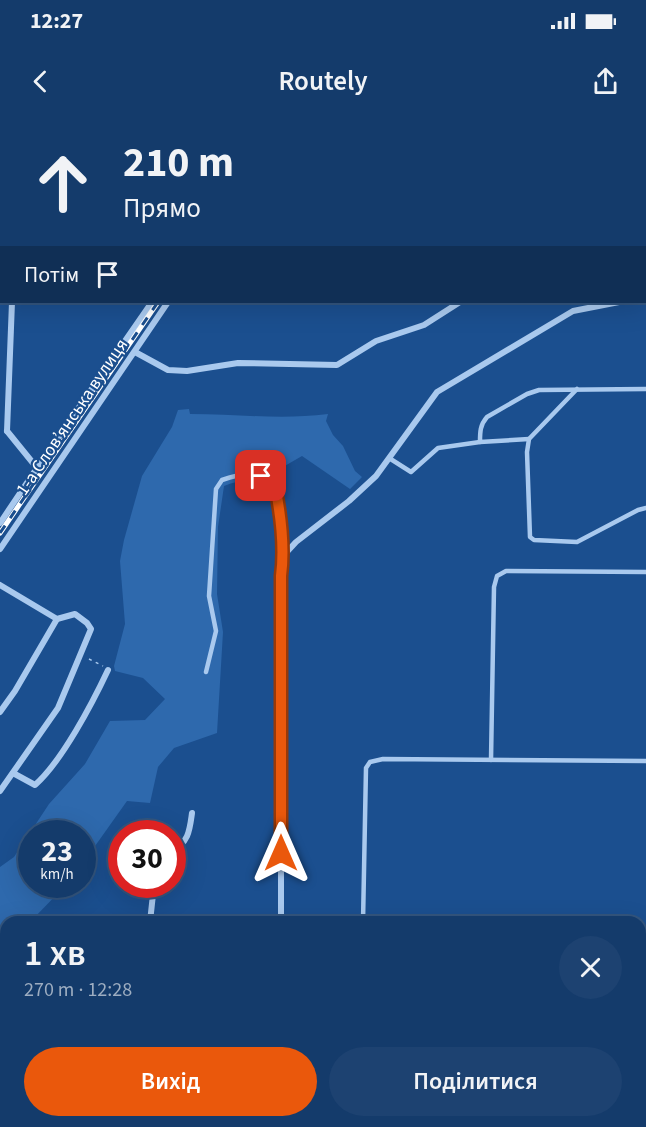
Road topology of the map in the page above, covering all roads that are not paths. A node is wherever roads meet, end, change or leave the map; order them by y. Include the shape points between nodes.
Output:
1 (12, 303) edge
2 (151, 303) edge
3 (167, 303) edge
4 (458, 303) edge
5 (614, 303) edge
6 (135, 352) junction
7 (578, 389) junction
8 (646, 389) edge
9 (7, 431) junction
10 (0, 437) edge
11 (529, 439) junction
12 (480, 442) junction
13 (389, 458) junction
14 (37, 468) junction
15 (646, 508) edge
16 (0, 523) edge
17 (0, 549) edge
18 (284, 555) junction
19 (646, 572) edge
20 (0, 585) edge
21 (57, 619) junction
22 (108, 670) dead end
23 (206, 672) dead end
24 (0, 712) edge
25 (491, 760) junction
26 (646, 762) edge
27 (13, 773) junction
28 (0, 791) edge
29 (192, 813) dead end
30 (186, 839) edge
31 (152, 898) edge
32 (150, 916) edge
33 (281, 916) edge
34 (363, 916) edge

1 - 9 street
2 - 14 street
3 - 6 street, 1-а Слов’янська вулиця
4 - 6 street via 423,325 376,341 337,364 238,363 168,370
5 - 13 street via 573,311 437,392
6 - 17 street, 1-а Слов’янська вулиця
7 - 8 lane
7 - 11 lane
7 - 12 lane via 528,394 486,417
9 - 10 street
9 - 14 street
11 - 12 lane
11 - 15 lane via 528,533 534,540 577,542
12 - 13 lane via 438,447 411,472
13 - 18 street via 349,501
14 - 16 street
18 - 23 lane via 275,486 261,476 241,473 222,480 216,489 209,596 216,631
18 - 33 street
19 - 25 lane via 506,571 497,576
20 - 21 street
21 - 24 street
21 - 27 street via 75,614 91,629 58,708
22 - 27 street via 93,702 47,774 34,785
25 - 26 lane
25 - 34 lane via 370,762 366,768
27 - 28 street
29 - 30 street
31 - 32 street

